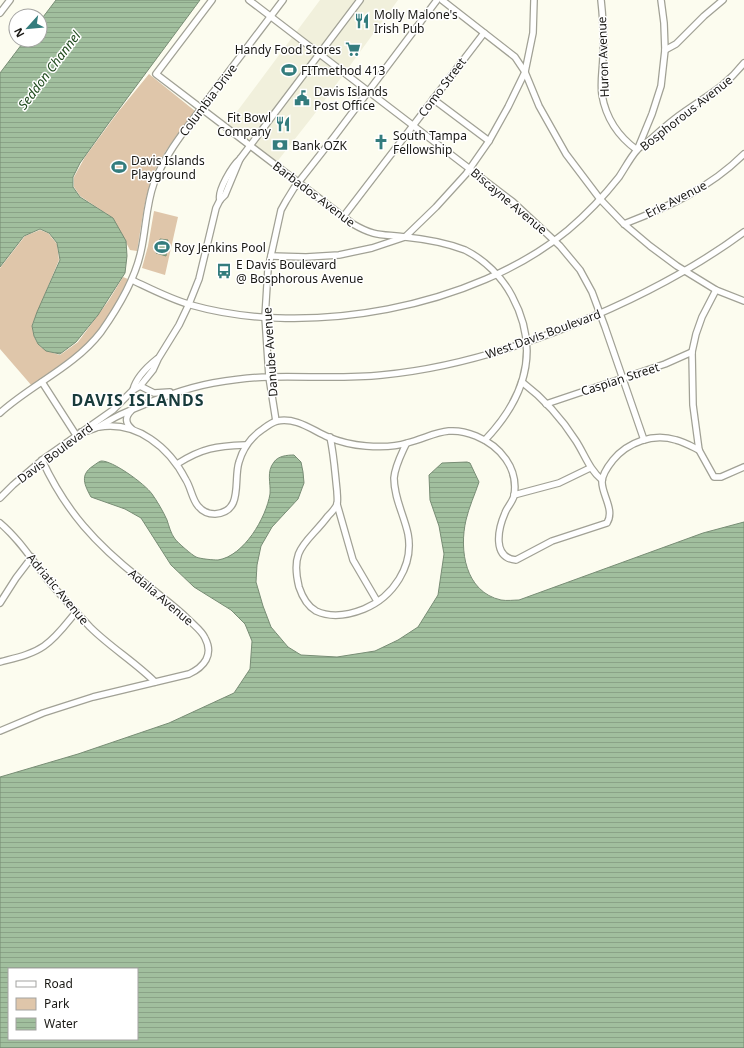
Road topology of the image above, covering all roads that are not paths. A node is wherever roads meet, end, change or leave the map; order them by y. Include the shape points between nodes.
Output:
1 (10, 0) edge
2 (212, 0) edge
3 (249, 0) edge
4 (283, 0) edge
5 (360, 0) edge
6 (437, 0) edge
7 (442, 0) edge
8 (534, 0) edge
9 (601, 0) edge
10 (661, 0) edge
11 (723, 0) edge
12 (0, 13) edge
13 (271, 17) junction
14 (484, 33) junction
15 (665, 50) junction
16 (319, 53) junction
17 (744, 63) edge
18 (525, 72) junction
19 (368, 90) junction
20 (433, 99) junction
21 (201, 109) junction
22 (414, 125) junction
23 (489, 141) junction
24 (250, 146) junction
25 (637, 150) junction
26 (744, 154) edge
27 (470, 168) junction
28 (298, 183) junction
29 (600, 199) junction
30 (343, 217) junction
31 (624, 224) junction
32 (744, 232) edge
33 (405, 237) junction
34 (554, 240) junction
35 (271, 256) junction
36 (685, 272) junction
37 (497, 274) junction
38 (132, 280) junction
39 (716, 290) junction
40 (744, 301) edge
41 (189, 304) junction
42 (600, 314) junction
43 (265, 317) junction
44 (527, 343) junction
45 (692, 352) junction
46 (158, 359) junction
47 (269, 377) junction
48 (623, 378) junction
49 (42, 382) junction
50 (522, 382) junction
51 (140, 386) junction
52 (133, 390) junction
53 (178, 391) junction
54 (546, 404) junction
55 (132, 410) junction
56 (0, 413) edge
57 (276, 421) junction
58 (99, 427) junction
59 (132, 429) junction
60 (78, 434) junction
61 (330, 437) junction
62 (485, 440) junction
63 (644, 440) junction
64 (406, 444) junction
65 (245, 445) junction
66 (699, 450) junction
67 (42, 460) junction
68 (177, 464) junction
69 (744, 467) edge
70 (590, 468) junction
71 (602, 480) junction
72 (514, 495) junction
73 (0, 498) edge
74 (337, 504) junction
75 (0, 523) edge
76 (32, 557) junction
77 (377, 602) junction
78 (0, 603) edge
79 (76, 612) junction
80 (0, 662) edge
81 (155, 682) junction
82 (0, 730) edge

1 - 12 street
2 - 21 street, Barbados Avenue via 156,74
3 - 13 street, Biscayne Avenue
4 - 13 street, Columbia Drive
5 - 16 street
6 - 19 street, Danube Avenue
7 - 14 street
8 - 18 street via 533,33
9 - 25 street, Huron Avenue via 602,94 613,124 624,139
10 - 15 street
11 - 15 street via 676,44
13 - 16 street, Biscayne Avenue
13 - 21 street, Columbia Drive
14 - 18 street via 515,57
14 - 20 street, Como Street
15 - 25 street via 661,86
16 - 19 street, Biscayne Avenue
16 - 24 street
17 - 25 street, Bosphorous Avenue via 716,92 684,112
18 - 23 street
18 - 29 street via 539,106 557,138
19 - 22 street, Biscayne Avenue
19 - 28 street, Danube Avenue
20 - 22 street, Como Street
20 - 23 street
21 - 24 street, Barbados Avenue
21 - 38 street, Columbia Drive via 165,160 154,183 141,252
22 - 27 street, Biscayne Avenue
22 - 30 street, Como Street
23 - 27 street
24 - 28 street, Barbados Avenue
24 - 41 street via 240,159 225,195 220,200
25 - 29 street, Bosphorous Avenue via 620,176
26 - 31 street, Erie Avenue via 717,178 692,194
27 - 33 street via 441,202
27 - 34 street, Biscayne Avenue via 513,202
28 - 30 street, Barbados Avenue
28 - 35 street, Danube Avenue via 281,210
29 - 31 street
29 - 34 street, Bosphorous Avenue
30 - 33 street, Barbados Avenue via 372,233
31 - 36 street
32 - 36 street, West Davis Boulevard
33 - 35 street via 339,255
33 - 37 street, Barbados Avenue via 464,250
34 - 37 street, Bosphorous Avenue via 525,260
34 - 42 street, Biscayne Avenue via 580,270
35 - 43 street, Danube Avenue
36 - 39 street
36 - 42 street, West Davis Boulevard
37 - 43 street, Bosphorous Avenue via 407,305 320,317
37 - 44 street, Barbados Avenue via 516,303
38 - 41 street, Bosphorous Avenue
38 - 49 street, Columbia Drive via 100,333 75,358
39 - 40 street
39 - 45 street via 702,317
41 - 43 street, Bosphorous Avenue
41 - 46 street
42 - 44 street, West Davis Boulevard
42 - 48 street, Biscayne Avenue
43 - 47 street, Danube Avenue
44 - 47 street, West Davis Boulevard via 461,362 401,373 332,378
44 - 50 street, Barbados Avenue
45 - 48 street, Caspian Street
45 - 66 street via 693,405
46 - 51 street
46 - 52 street via 148,366 134,383
47 - 53 street, West Davis Boulevard via 228,381
47 - 57 street, Danube Avenue
48 - 54 street, Caspian Street
48 - 63 street, Biscayne Avenue
49 - 56 street, Columbia Drive
49 - 60 street
50 - 54 street
50 - 62 street, Barbados Avenue via 510,409
51 - 52 street
51 - 53 street, West Davis Boulevard via 154,393
52 - 60 street, Davis Boulevard via 112,410
53 - 55 street, West Davis Boulevard
54 - 70 street via 572,434
55 - 58 street, West Davis Boulevard
55 - 59 street via 126,420
57 - 61 street via 303,424
57 - 65 street
58 - 59 street
58 - 60 street, West Davis Boulevard
59 - 68 street via 153,440
60 - 67 street, Davis Boulevard
61 - 64 street via 365,446
61 - 74 street
62 - 64 street via 457,431 439,432
62 - 72 street via 502,454 512,469
63 - 66 street via 671,439
63 - 71 street via 620,452
64 - 77 street via 394,478 408,533 407,560 404,571 393,588
65 - 68 street via 208,448
65 - 68 street via 237,471 236,499 228,510 219,513 210,514 199,507
66 - 69 street via 712,476 716,478
67 - 73 street, Davis Boulevard
67 - 81 street, Adalia Avenue via 58,493 79,521 108,552 180,611 206,639 209,650 202,667 184,676
70 - 71 street
70 - 72 street via 554,484
71 - 72 street via 610,518 607,523 552,541 516,560 505,556 498,544 505,512
74 - 77 street via 353,560
74 - 77 street via 300,549 297,575 301,592 310,606 325,614 353,613
75 - 76 street, Adriatic Avenue
76 - 78 street
76 - 79 street, Adriatic Avenue
79 - 80 street via 55,637 43,646 30,653
79 - 81 street, Adriatic Avenue via 105,641
81 - 82 street, Adalia Avenue via 80,701

